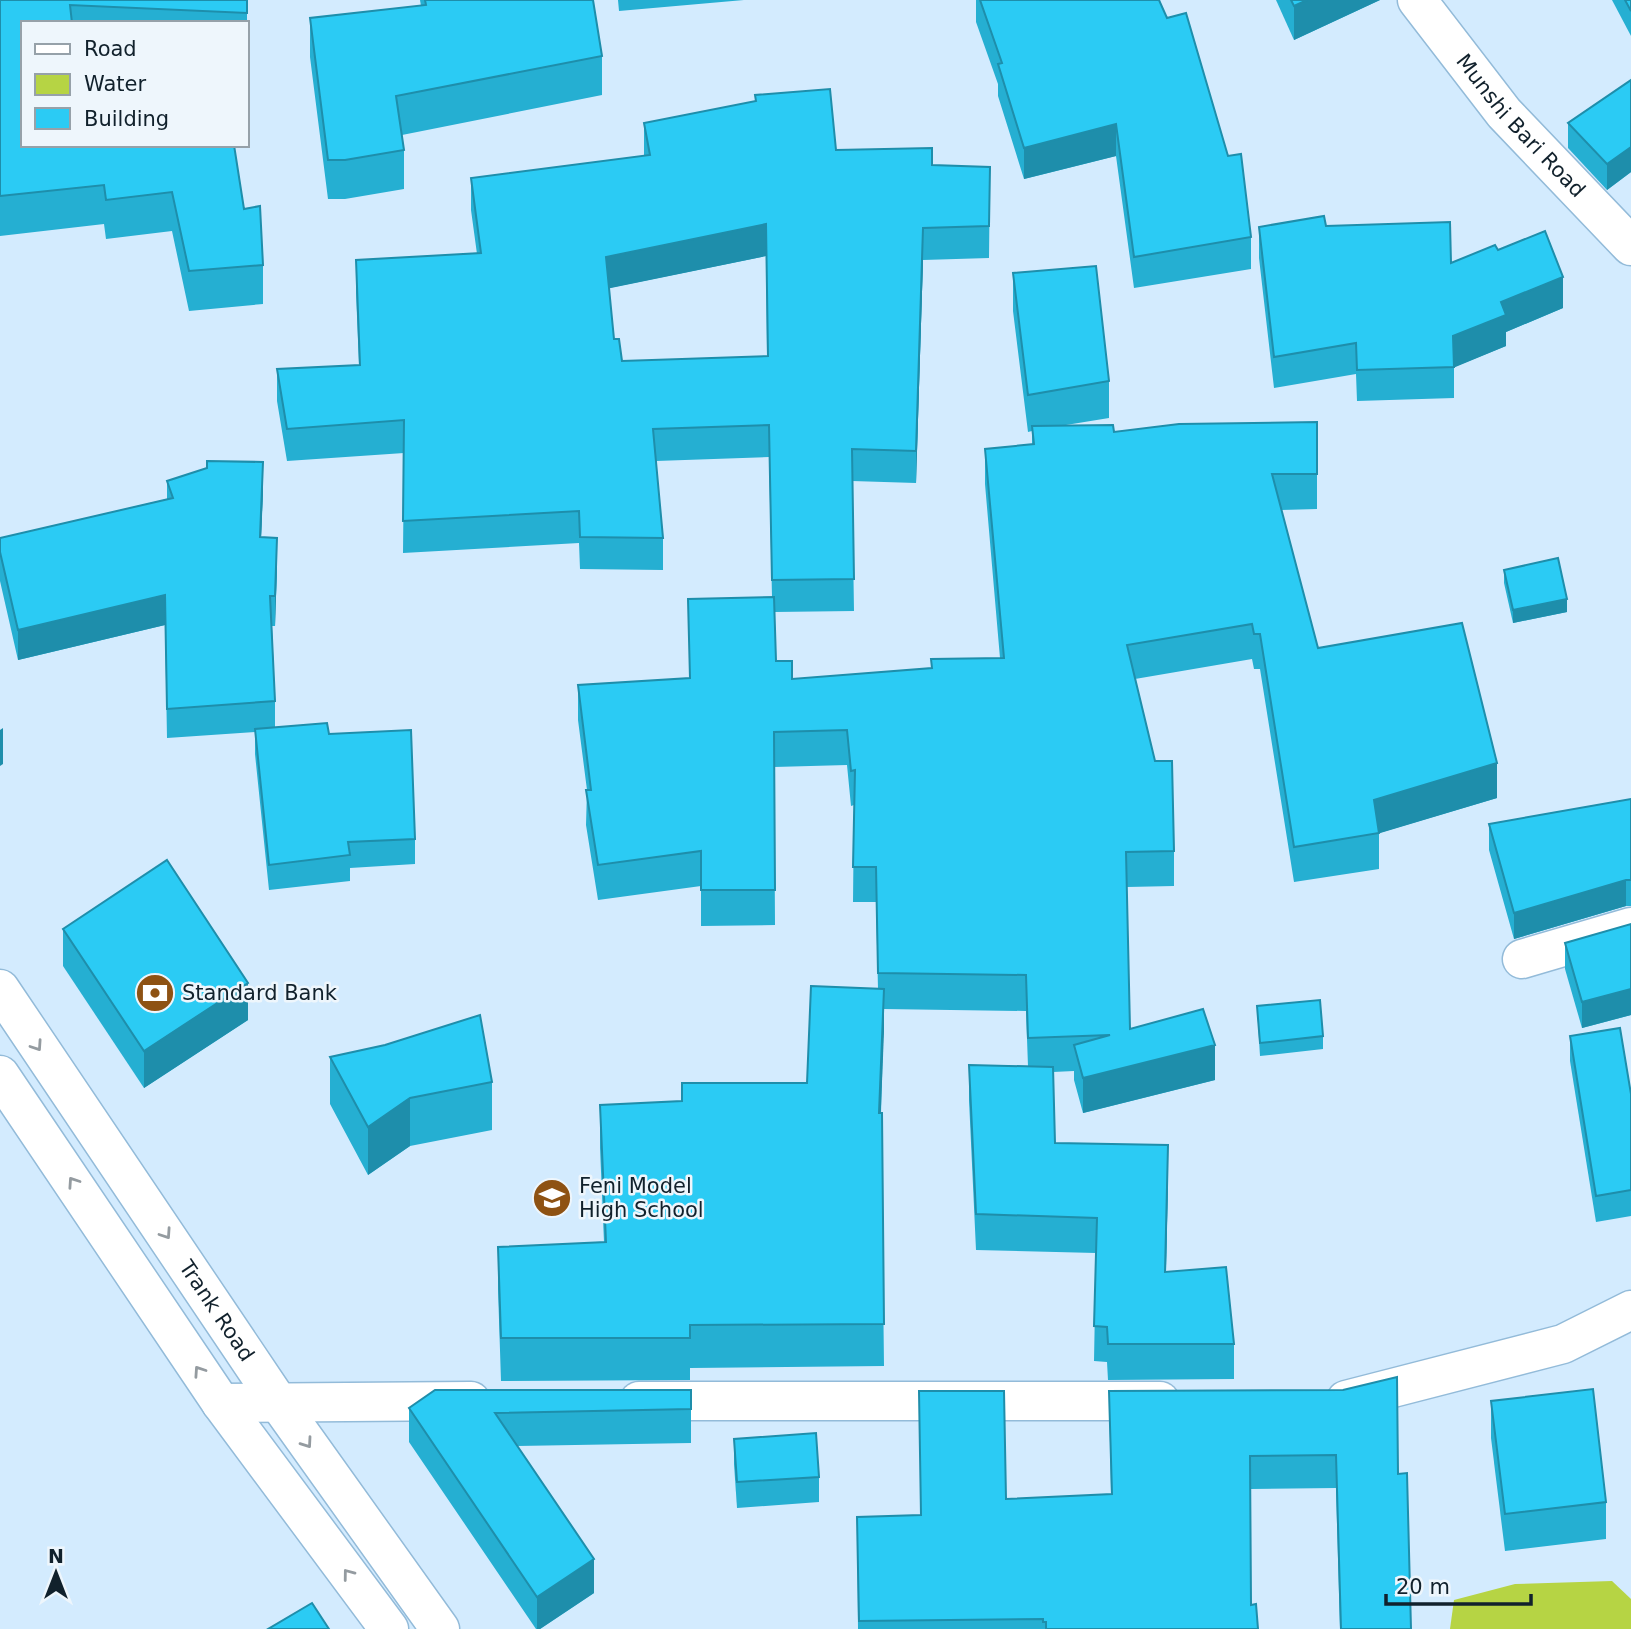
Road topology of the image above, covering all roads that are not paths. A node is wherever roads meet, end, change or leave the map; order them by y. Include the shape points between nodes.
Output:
1 (1417, 0) edge
2 (1631, 246) edge
3 (1631, 927) edge
4 (1522, 959) dead end
5 (0, 989) edge
6 (0, 1075) edge
7 (1631, 1310) edge
8 (510, 1401) edge
9 (607, 1401) edge
10 (1190, 1401) edge
11 (1315, 1401) edge
12 (278, 1402) junction
13 (221, 1403) junction
14 (389, 1629) edge
15 (440, 1629) edge

1 - 2 street, Munshi Bari Road via 1504,113
3 - 4 street
5 -> 12 street, Trank Road
13 -> 6 street
7 - 11 street via 1563,1344 1343,1401
8 - 12 street
9 - 10 street
12 - 13 street
12 -> 15 street, Trank Road
14 -> 13 street

